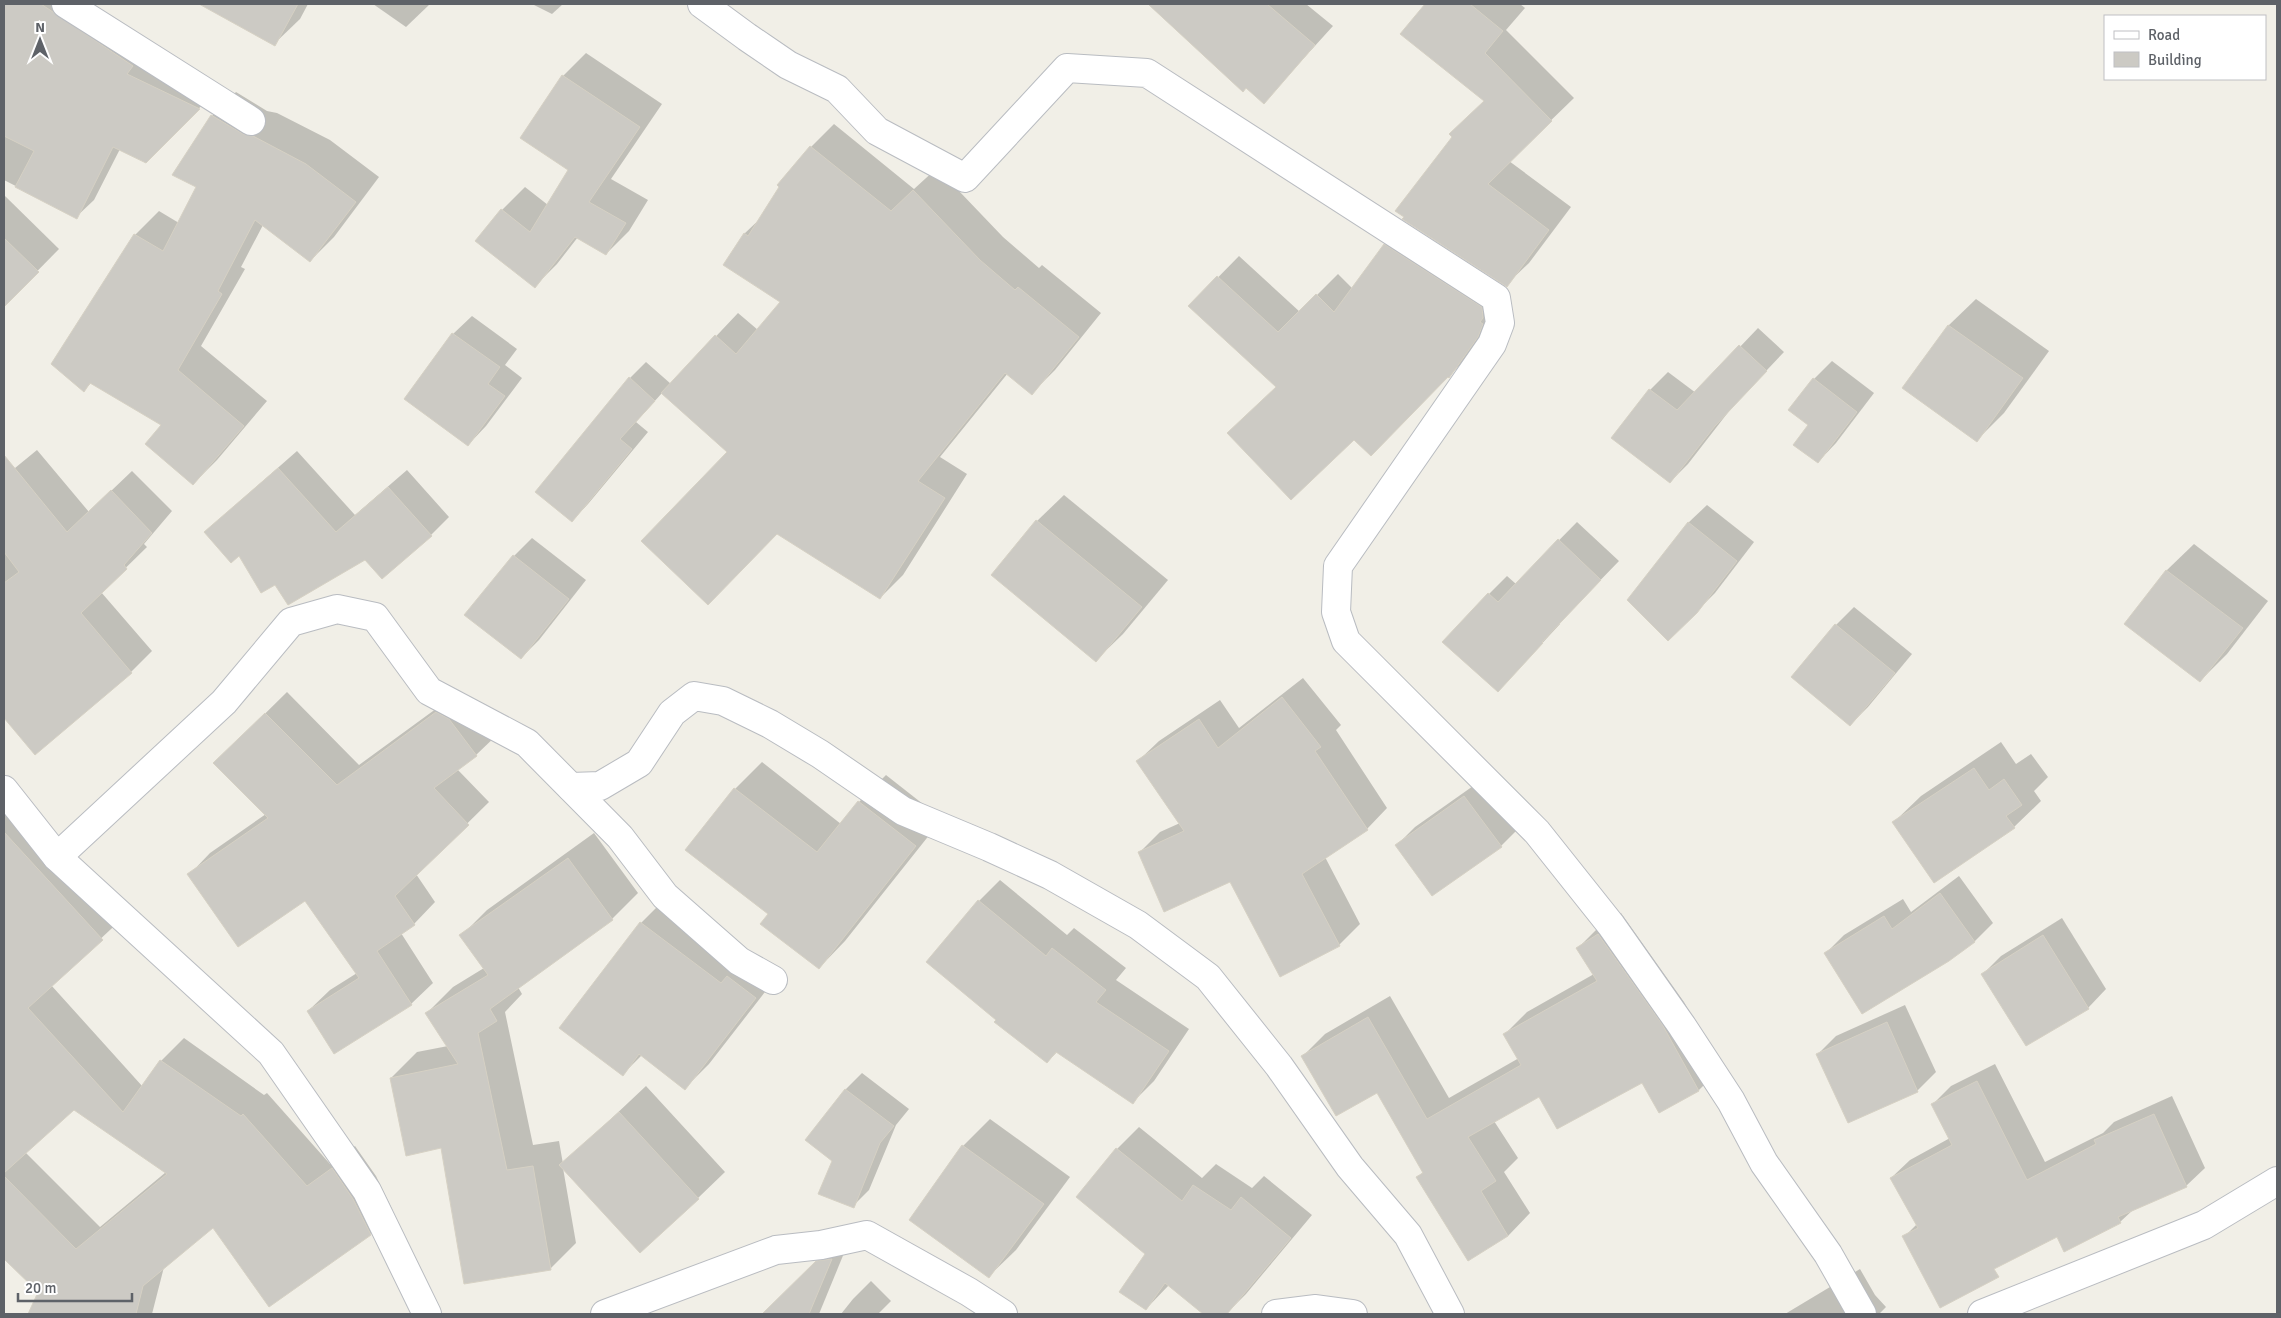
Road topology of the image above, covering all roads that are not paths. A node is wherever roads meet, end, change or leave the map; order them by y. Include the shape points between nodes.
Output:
1 (66, 4) edge
2 (702, 4) edge
3 (251, 121) dead end
4 (571, 787) junction
5 (4, 790) edge
6 (56, 857) junction
7 (773, 980) dead end
8 (2277, 1181) edge
9 (427, 1314) edge
10 (605, 1314) edge
11 (1003, 1314) edge
12 (1276, 1314) edge
13 (1353, 1314) edge
14 (1450, 1314) edge
15 (1862, 1314) edge
16 (1982, 1314) edge

1 - 3 street
2 - 15 street via 747,38 836,89 877,131 965,178 1067,68 1147,73 1496,298 1500,323 1492,344 1338,566 1336,612 1346,641 1537,832 1611,925 1716,1078 1764,1163 1828,1254
4 - 6 street via 527,743 429,690 375,617 337,609 291,622 224,702
4 - 7 street via 620,837 665,896 739,961
4 - 14 street via 600,786 638,763 672,712 694,696 723,701 820,754 903,811 1050,875 1138,925 1208,977 1279,1066 1350,1167 1408,1235
5 - 6 street
6 - 9 street via 271,1053 367,1191
8 - 16 street via 2204,1225
10 - 11 street via 776,1250 822,1245 867,1235
12 - 13 street via 1316,1309

